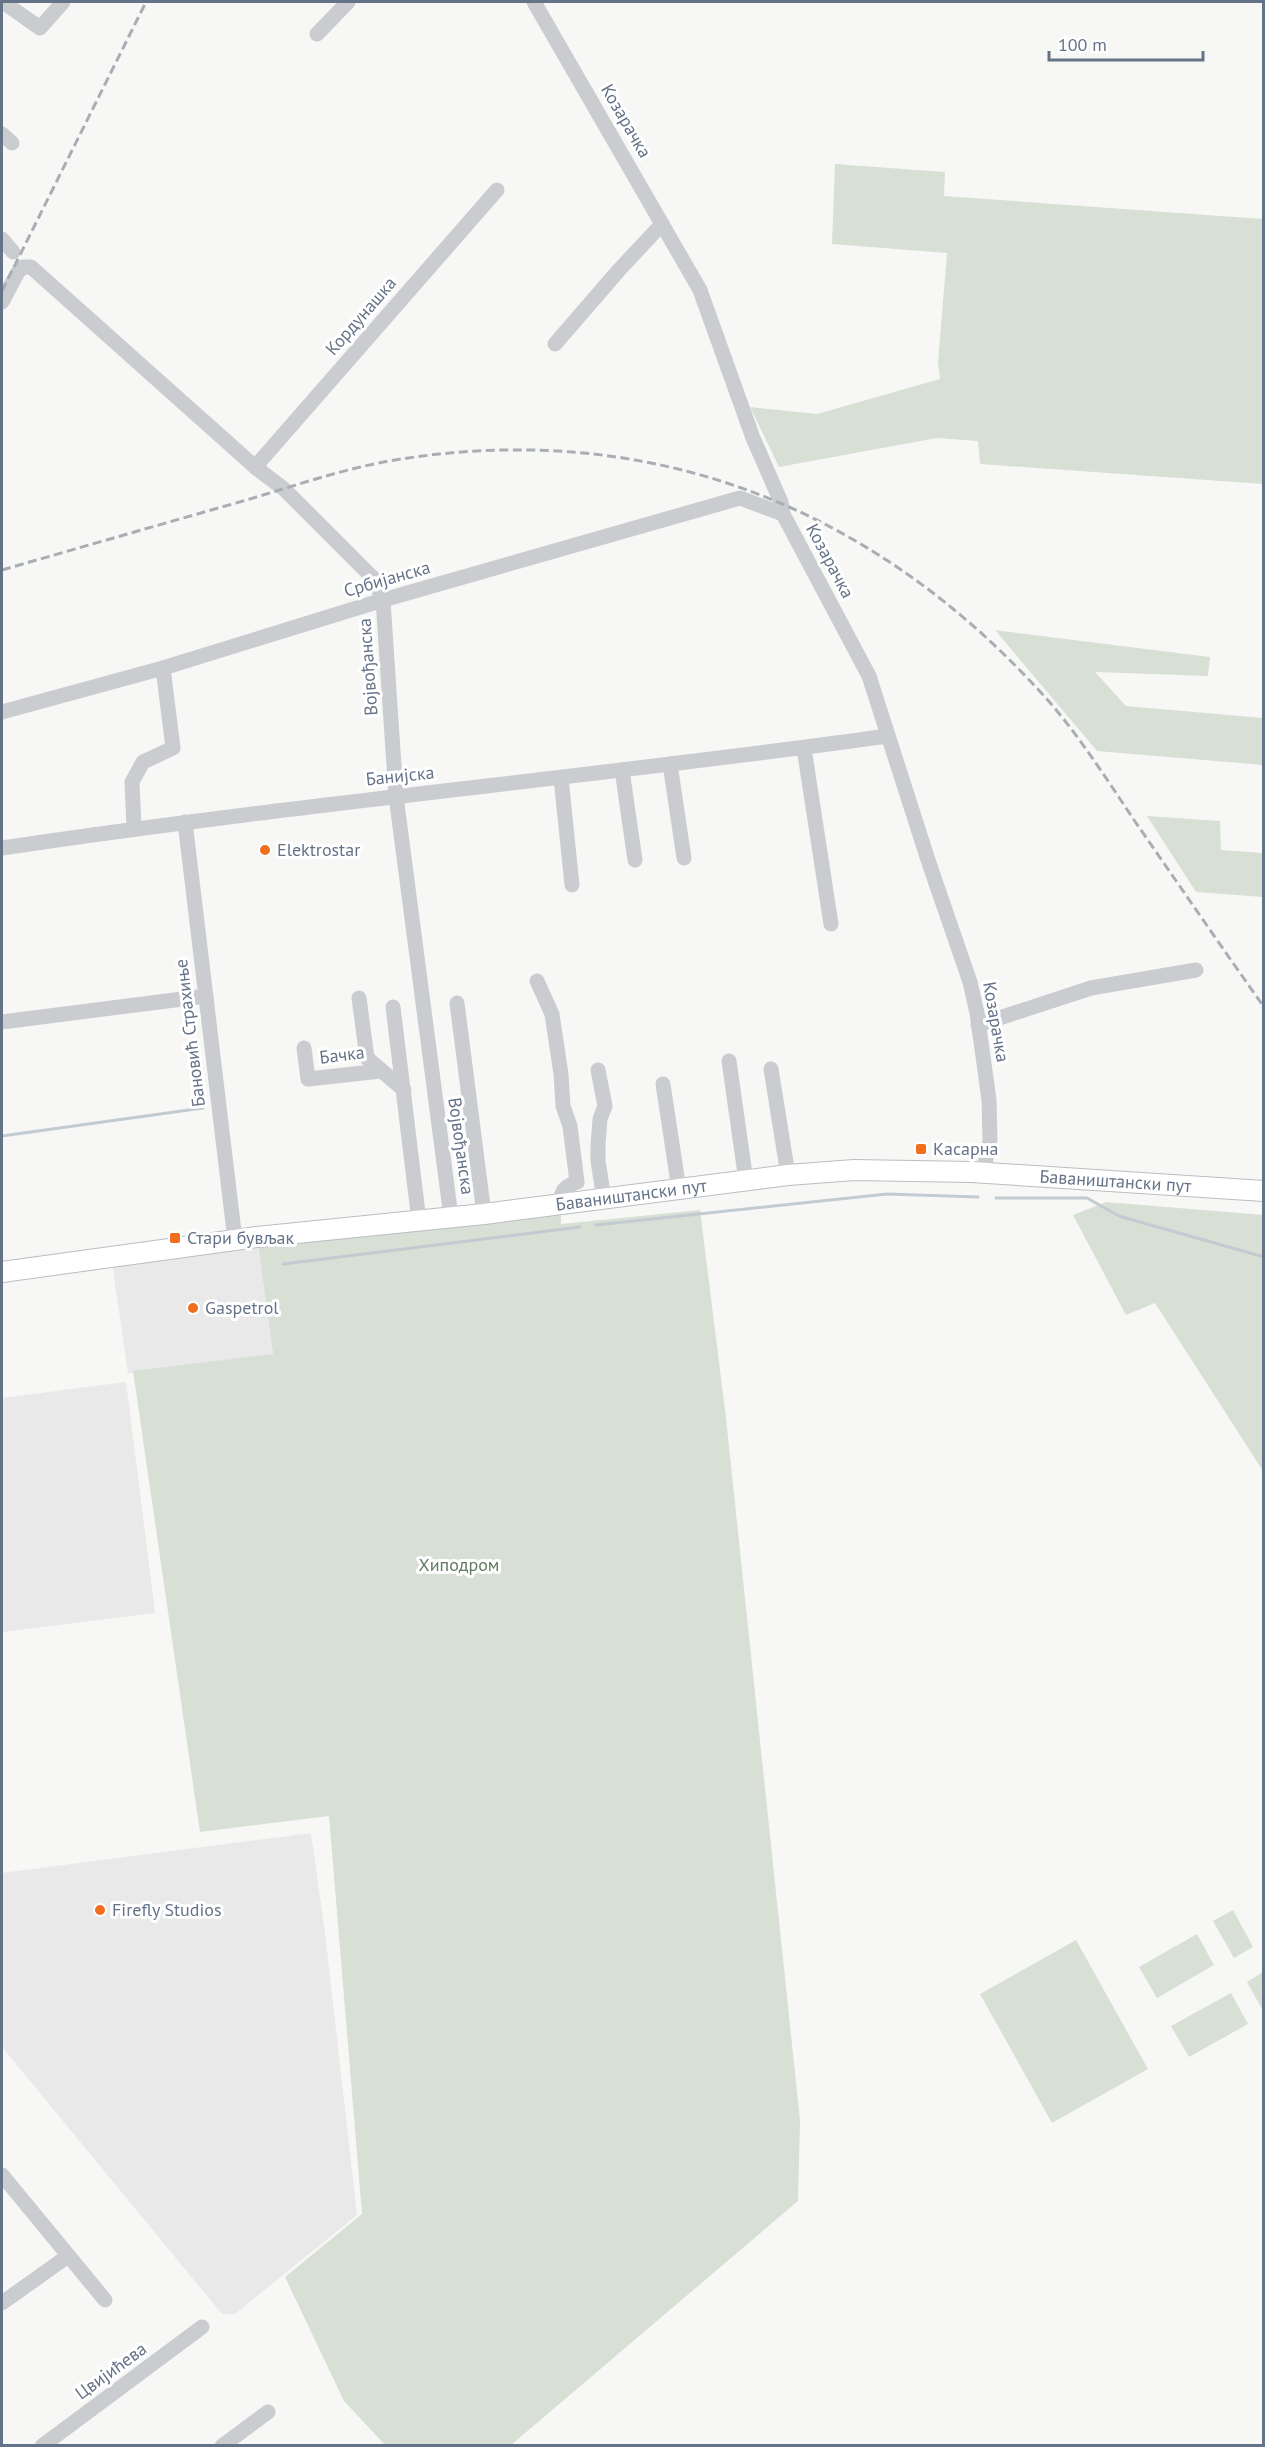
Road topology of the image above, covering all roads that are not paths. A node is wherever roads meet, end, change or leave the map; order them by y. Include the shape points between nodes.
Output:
1 (3, 2) edge
2 (63, 2) edge
3 (348, 2) edge
4 (534, 2) edge
5 (317, 34) dead end
6 (497, 190) dead end
7 (662, 224) junction
8 (2, 239) edge
9 (13, 252) dead end
10 (2, 302) edge
11 (555, 344) dead end
12 (255, 467) junction
13 (783, 514) junction
14 (383, 600) junction
15 (163, 668) junction
16 (2, 712) edge
17 (888, 736) junction
18 (804, 748) junction
19 (670, 764) junction
20 (622, 770) junction
21 (561, 778) junction
22 (396, 796) junction
23 (185, 822) junction
24 (134, 828) junction
25 (2, 848) edge
26 (684, 858) dead end
27 (634, 860) dead end
28 (572, 885) dead end
29 (831, 924) dead end
30 (1196, 970) dead end
31 (537, 981) dead end
32 (206, 996) junction
33 (359, 999) dead end
34 (457, 1003) dead end
35 (393, 1007) dead end
36 (2, 1022) edge
37 (978, 1025) junction
38 (304, 1048) dead end
39 (729, 1060) dead end
40 (771, 1069) dead end
41 (598, 1070) dead end
42 (381, 1071) junction
43 (663, 1084) dead end
44 (404, 1090) junction
45 (983, 1173) junction
46 (788, 1175) junction
47 (746, 1180) junction
48 (679, 1190) junction
49 (1263, 1191) edge
50 (604, 1199) junction
51 (561, 1204) junction
52 (484, 1214) junction
53 (451, 1217) junction
54 (419, 1221) junction
55 (235, 1240) junction
56 (2, 1272) edge
57 (2, 2175) edge
58 (68, 2256) junction
59 (105, 2300) dead end
60 (2, 2303) edge
61 (202, 2327) dead end
62 (268, 2412) dead end
63 (42, 2445) edge
64 (222, 2445) edge

1 - 2 street via 40,28
3 - 5 street
4 - 7 street, Козарачка
6 - 12 street, Кордунашка
7 - 11 street
7 - 13 street, Козарачка via 700,290
8 - 9 street
10 - 12 street, Војвођанска via 18,272 28,266
12 - 14 street, Војвођанска via 284,489 373,578
13 - 14 street, Србијанска via 740,498
13 - 17 street, Козарачка via 869,676
14 - 15 street, Србијанска
14 - 22 street, Војвођанска
15 - 16 street, Србијанска
15 - 24 street via 173,747 143,762 132,782
17 - 18 street, Банијска
17 - 37 street, Козарачка via 970,982
18 - 19 street, Банијска
18 - 29 street
19 - 20 street, Банијска
19 - 26 street
20 - 21 street, Банијска
20 - 27 street
21 - 22 street, Банијска
21 - 28 street
22 - 23 street, Банијска
22 - 53 street, Војвођанска
23 - 24 street, Банијска
23 - 32 street, Бановић Страхиње
24 - 25 street, Банијска
30 - 37 street via 1091,988
31 - 51 street via 552,1014 577,1182 566,1186 560,1195
32 - 36 street
32 - 55 street, Бановић Страхиње
33 - 42 street via 368,1058
34 - 52 street
35 - 44 street
37 - 45 street, Козарачка via 989,1100 990,1140
38 - 42 street, Бачка via 308,1079
39 - 47 street
40 - 46 street
41 - 50 street via 605,1106 597,1145
42 - 44 street
43 - 48 street
44 - 54 street
45 - 46 main road, Баваништански пут via 865,1170
45 - 49 main road, Баваништански пут
46 - 47 main road, Баваништански пут
47 - 48 main road, Баваништански пут
48 - 50 main road, Баваништански пут
50 - 51 main road, Баваништански пут
51 - 52 main road, Баваништански пут
52 - 53 main road, Баваништански пут
53 - 54 main road, Баваништански пут
54 - 55 main road, Баваништански пут
55 - 56 main road, Баваништански пут
57 - 58 street
58 - 59 street
58 - 60 street
61 - 63 street, Цвијићева
62 - 64 street

